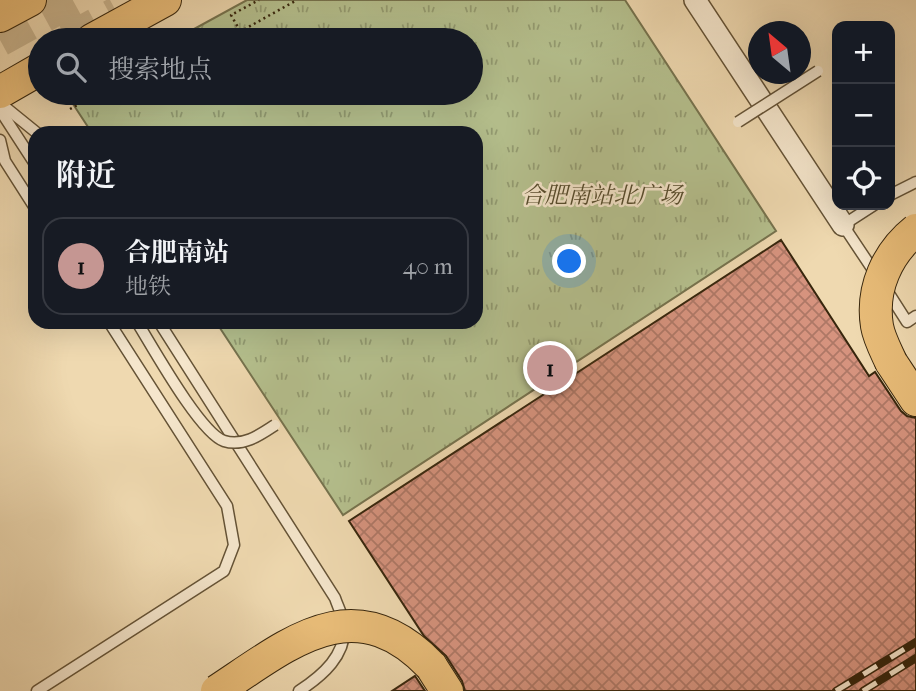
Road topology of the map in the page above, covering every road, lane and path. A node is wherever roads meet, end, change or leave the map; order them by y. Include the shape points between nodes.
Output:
1 (30, 0) edge
2 (165, 0) edge
3 (258, 0) edge
4 (297, 0) edge
5 (695, 0) edge
6 (0, 16) edge
7 (114, 28) tunnel mouth
8 (238, 28) edge
9 (247, 28) edge
10 (818, 71) dead end
11 (28, 76) edge
12 (0, 92) edge
13 (0, 103) edge
14 (78, 105) edge
15 (70, 109) dead end
16 (0, 110) edge
17 (738, 122) dead end
18 (28, 126) edge
19 (0, 140) edge
20 (28, 153) edge
21 (916, 182) edge
22 (895, 192) edge
23 (28, 197) edge
24 (866, 210) edge
25 (843, 225) junction
26 (916, 230) edge
27 (916, 316) edge
28 (113, 329) edge
29 (141, 329) edge
30 (163, 329) edge
31 (916, 400) edge
32 (275, 425) dead end
33 (265, 659) junction
34 (439, 678) edge
35 (37, 691) edge
36 (217, 691) edge
37 (234, 691) edge
38 (299, 691) edge

1 - 6 main road
2 - 7 main road
3 - 8 path via 231,15
4 - 9 path
5 - 25 street
10 - 17 lane, bridge
11 - 12 main road
13 - 18 lane
14 - 15 path
16 - 20 lane
19 - 23 lane via 5,161
21 - 22 lane
24 - 25 lane
25 - 27 lane via 907,322
26 - 31 main road, bridge via 884,268 877,294 877,327 891,362
28 - 35 lane via 227,506 234,544 224,571
29 - 32 lane, bridge via 211,433 224,441 243,442
30 - 38 lane via 335,598 344,624 343,645 333,663
33 - 34 main road, bridge via 311,633 347,625 394,635 414,648
33 - 36 main road, bridge
33 - 37 lane, bridge

